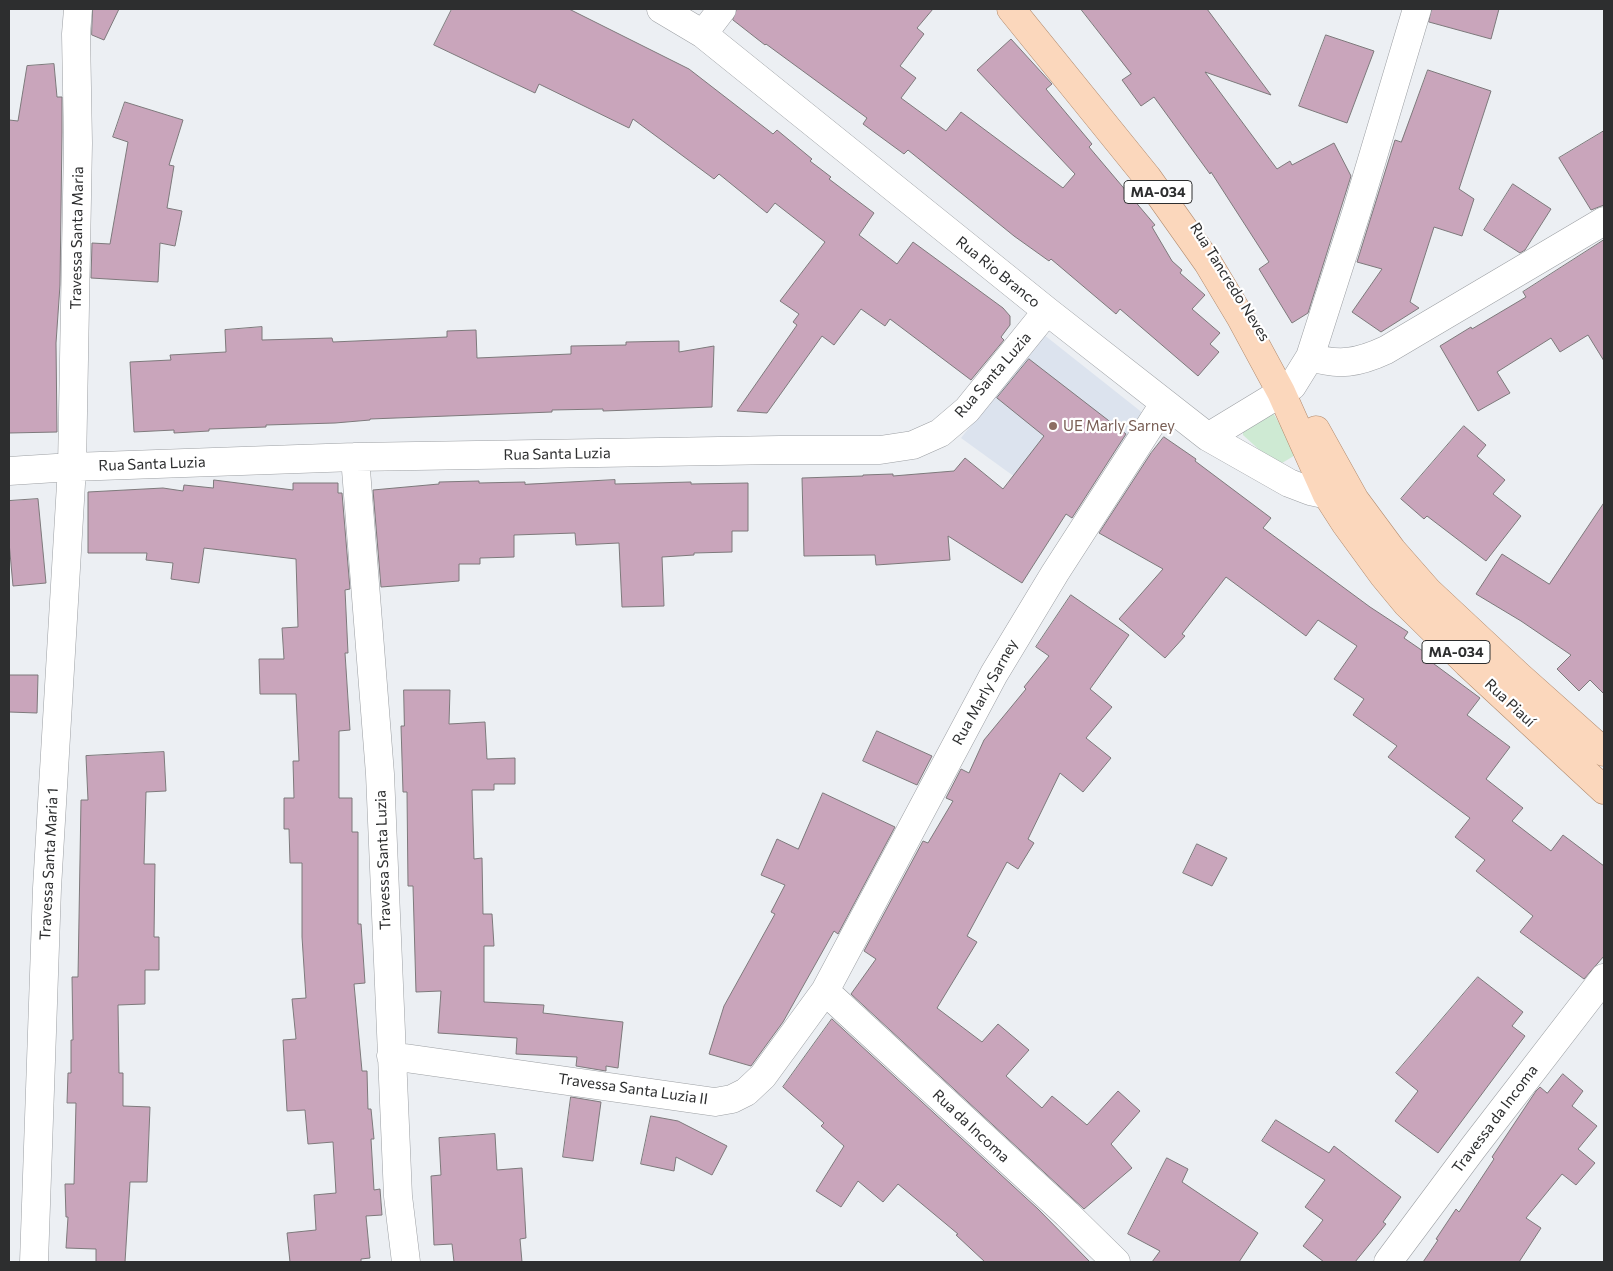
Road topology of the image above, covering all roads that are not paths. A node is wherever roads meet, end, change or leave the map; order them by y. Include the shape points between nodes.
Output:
1 (78, 9) edge
2 (661, 9) edge
3 (722, 9) edge
4 (1011, 9) edge
5 (1026, 9) edge
6 (1418, 9) edge
7 (703, 34) junction
8 (1604, 221) edge
9 (1047, 312) junction
10 (1310, 357) junction
11 (1286, 389) junction
12 (1164, 404) junction
13 (1208, 437) junction
14 (356, 457) junction
15 (72, 467) junction
16 (9, 471) edge
17 (1328, 496) junction
18 (1355, 500) junction
19 (1604, 752) edge
20 (1604, 790) edge
21 (1604, 978) edge
22 (825, 991) junction
23 (391, 1056) junction
24 (34, 1262) edge
25 (406, 1262) edge
26 (1116, 1262) edge
27 (1388, 1262) edge

1 - 15 street, Travessa Santa Maria
2 - 7 street, Rua Rio Branco
3 - 7 street
4 - 11 main road, Rua Tancredo Neves / MA-034 via 1147,177 1203,255
5 - 11 main road, Rua Tancredo Neves / MA-034 via 1156,170 1218,256 1252,312
6 - 10 street
7 - 9 street, Rua Rio Branco
8 - 10 street via 1380,353 1353,362 1324,362
9 - 12 street, Rua Rio Branco
9 - 14 street, Rua Santa Luzia via 968,410 940,433 913,445 880,450
10 - 11 street
11 - 13 street
11 - 17 main road, Rua Tancredo Neves / MA-034
11 - 18 main road, Rua Tancredo Neves / MA-034
12 - 13 street, Rua Rio Branco
12 - 22 street, Rua Marly Sarney via 994,674
13 - 17 street, Rua Rio Branco via 1289,483
14 - 15 street, Rua Santa Luzia
14 - 23 street, Travessa Santa Luzia via 380,774
15 - 16 street, Rua Santa Luzia
15 - 24 street, Travessa Santa Maria 1 via 47,888
17 - 18 street, Rua Rio Branco
17 - 20 main road, Rua Piauí / MA-034 via 1363,549 1407,604
18 - 19 main road, Rua Piauí / MA-034 via 1392,550 1428,590
21 - 27 street, Travessa da Incoma
22 - 23 street, Travessa Santa Luzia II via 763,1076 746,1092 715,1102
22 - 26 street, Rua da Incoma
23 - 25 street, Travessa Santa Luzia via 398,1196

